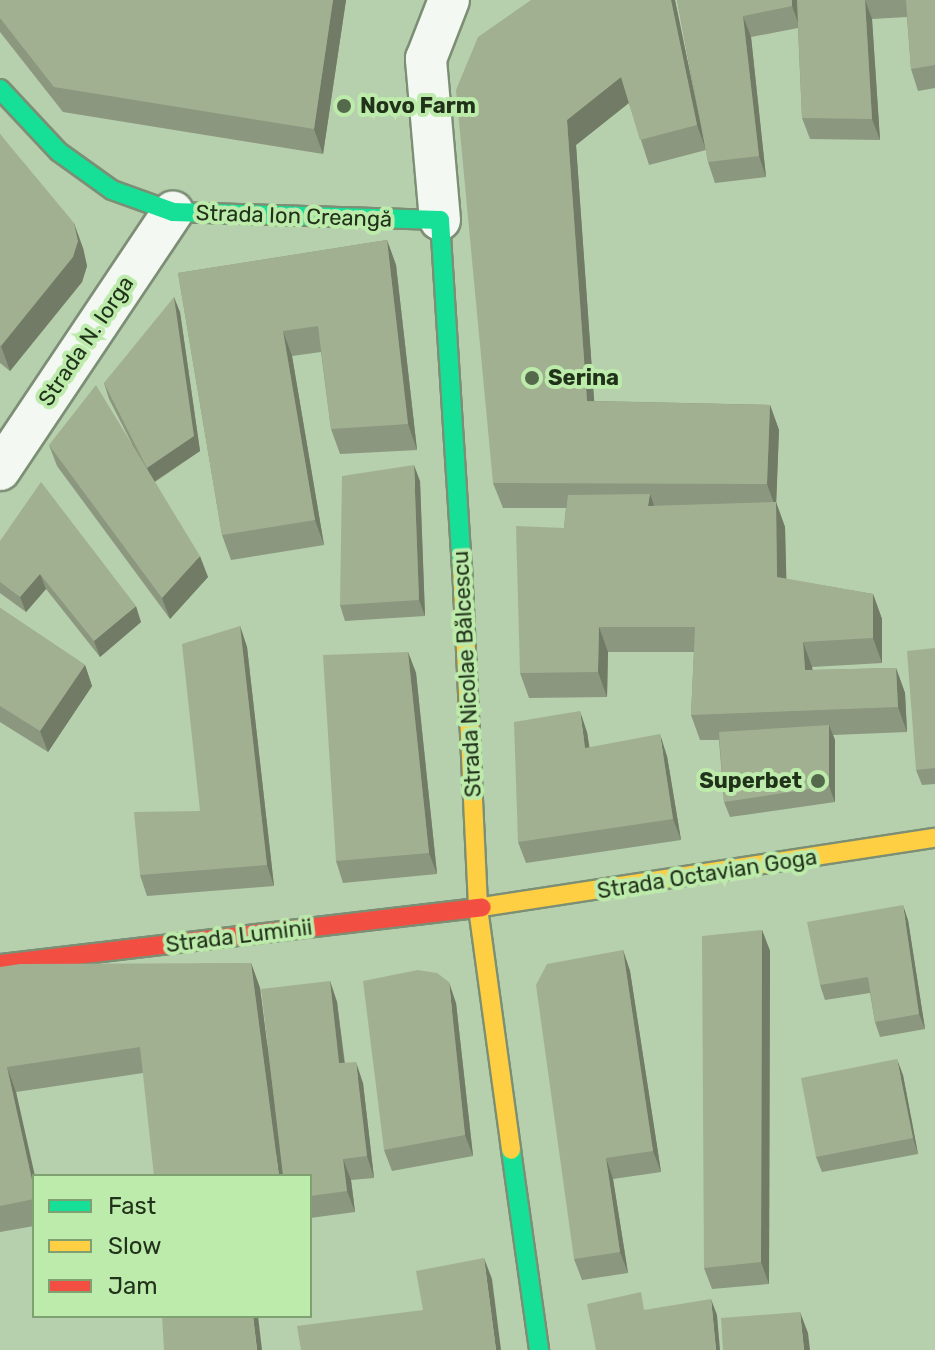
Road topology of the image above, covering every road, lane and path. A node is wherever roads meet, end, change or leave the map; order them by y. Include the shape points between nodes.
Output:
1 (449, 0) edge
2 (0, 89) edge
3 (173, 212) junction
4 (440, 220) junction
5 (0, 470) edge
6 (935, 838) edge
7 (478, 908) junction
8 (0, 964) edge
9 (539, 1350) edge

1 - 4 street, Strada Nicolae Bălcescu via 426,59
2 - 3 main road, Strada Ion Creangă via 59,152 112,190
3 - 4 main road, Strada Ion Creangă
3 - 5 street, Strada N. Iorga
4 - 7 main road, Strada Nicolae Bălcescu via 453,371
6 - 7 main road, Strada Octavian Goga
7 - 8 main road, Strada Luminii
7 - 9 main road, Strada Nicolae Bălcescu

